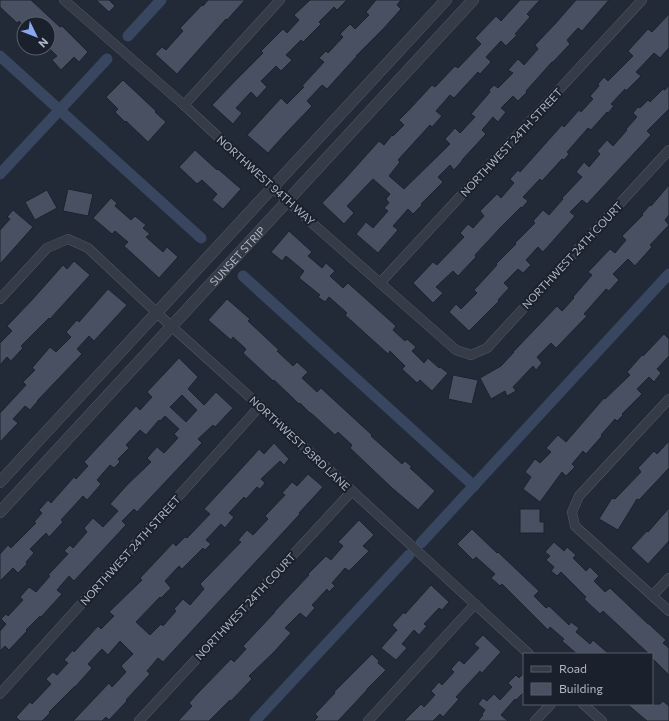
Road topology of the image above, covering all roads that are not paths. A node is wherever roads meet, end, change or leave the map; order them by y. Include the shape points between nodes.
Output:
1 (64, 0) edge
2 (280, 0) edge
3 (446, 0) edge
4 (473, 0) edge
5 (642, 0) edge
6 (184, 106) junction
7 (669, 150) edge
8 (273, 187) junction
9 (287, 201) junction
10 (380, 283) junction
11 (0, 299) edge
12 (157, 312) junction
13 (171, 326) junction
14 (471, 355) joint
15 (669, 399) edge
16 (260, 406) junction
17 (0, 482) edge
18 (352, 491) junction
19 (0, 512) edge
20 (669, 578) edge
21 (653, 596) junction
22 (475, 604) junction
23 (669, 611) edge
24 (528, 653) edge
25 (0, 694) edge
26 (550, 705) edge
27 (584, 705) edge
28 (139, 721) edge
29 (368, 721) edge
30 (535, 721) edge
31 (602, 721) edge

1 - 6 street, NORTHWEST 94TH WAY
2 - 6 street
3 - 8 street, SUNSET STRIP
4 - 9 street, SUNSET STRIP
5 - 10 street, NORTHWEST 24TH STREET
6 - 8 street, NORTHWEST 94TH WAY
7 - 14 street, NORTHWEST 24TH COURT via 487,348
8 - 9 street, NORTHWEST 94TH WAY
8 - 12 street, SUNSET STRIP
9 - 10 street, NORTHWEST 94TH WAY
9 - 13 street, SUNSET STRIP
10 - 14 street, NORTHWEST 94TH WAY via 456,350
11 - 12 street, NORTHWEST 93RD LANE via 47,248 68,239 88,248
12 - 13 street, NORTHWEST 93RD LANE
12 - 17 street, SUNSET STRIP
13 - 16 street, NORTHWEST 93RD LANE
13 - 19 street, SUNSET STRIP
15 - 21 street via 579,496 572,512 575,526
16 - 18 street, NORTHWEST 93RD LANE
16 - 25 street, NORTHWEST 24TH STREET
18 - 22 street, NORTHWEST 93RD LANE
18 - 28 street, NORTHWEST 24TH COURT
20 - 21 street
21 - 23 street
22 - 24 street, NORTHWEST 93RD LANE
22 - 29 street
26 - 30 street
27 - 31 street

